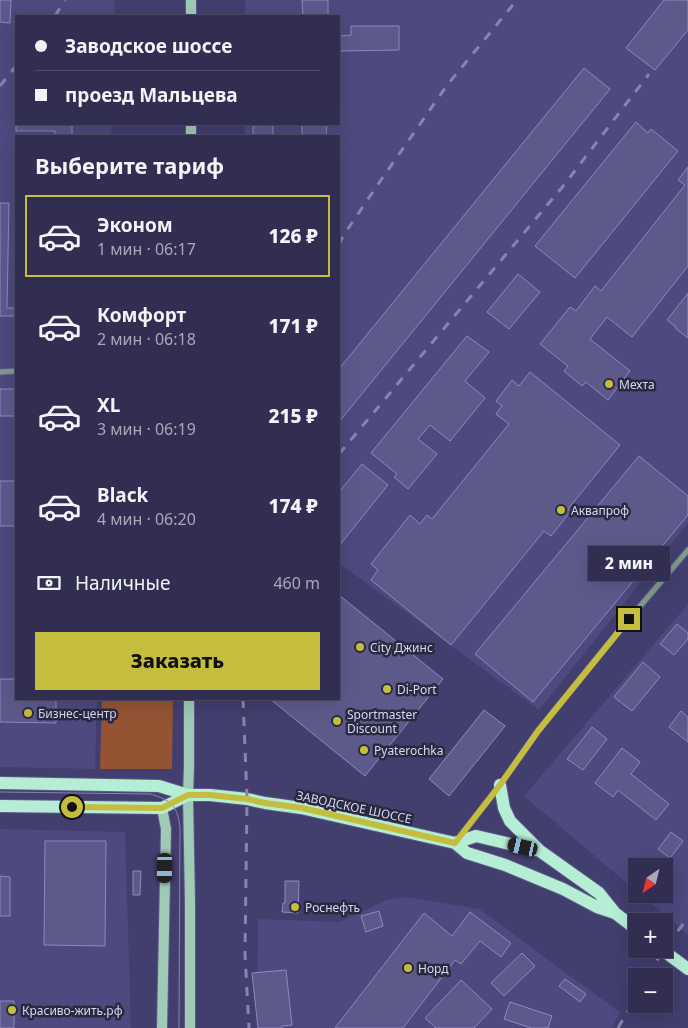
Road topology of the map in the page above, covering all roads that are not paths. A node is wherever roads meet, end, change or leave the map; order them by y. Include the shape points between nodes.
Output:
1 (191, 0) edge
2 (191, 15) edge
3 (0, 372) edge
4 (15, 372) edge
5 (688, 550) edge
6 (189, 700) edge
7 (0, 783) edge
8 (500, 785) junction
9 (188, 795) junction
10 (0, 806) edge
11 (162, 808) junction
12 (455, 843) junction
13 (540, 851) junction
14 (616, 913) junction
15 (628, 923) edge
16 (673, 958) edge
17 (688, 969) edge
18 (162, 1028) edge
19 (190, 1028) edge

1 - 2 main road
3 - 4 street
5 - 8 street via 538,731
6 - 9 main road
7 - 9 main road, ЗАВОДСКОЕ ШОССЕ via 159,786
8 - 12 street
8 - 13 main road via 510,821
9 - 11 main road, ЗАВОДСКОЕ ШОССЕ
9 - 12 main road, ЗАВОДСКОЕ ШОССЕ via 247,799 302,808
9 - 19 main road
10 - 11 main road, ЗАВОДСКОЕ ШОССЕ
11 - 18 main road via 166,829
12 - 13 main road, ЗАВОДСКОЕ ШОССЕ via 476,836
12 - 14 main road, ЗАВОДСКОЕ ШОССЕ via 467,853 505,865
13 - 14 main road, ЗАВОДСКОЕ ШОССЕ via 599,893
14 - 15 main road, ЗАВОДСКОЕ ШОССЕ
16 - 17 main road

